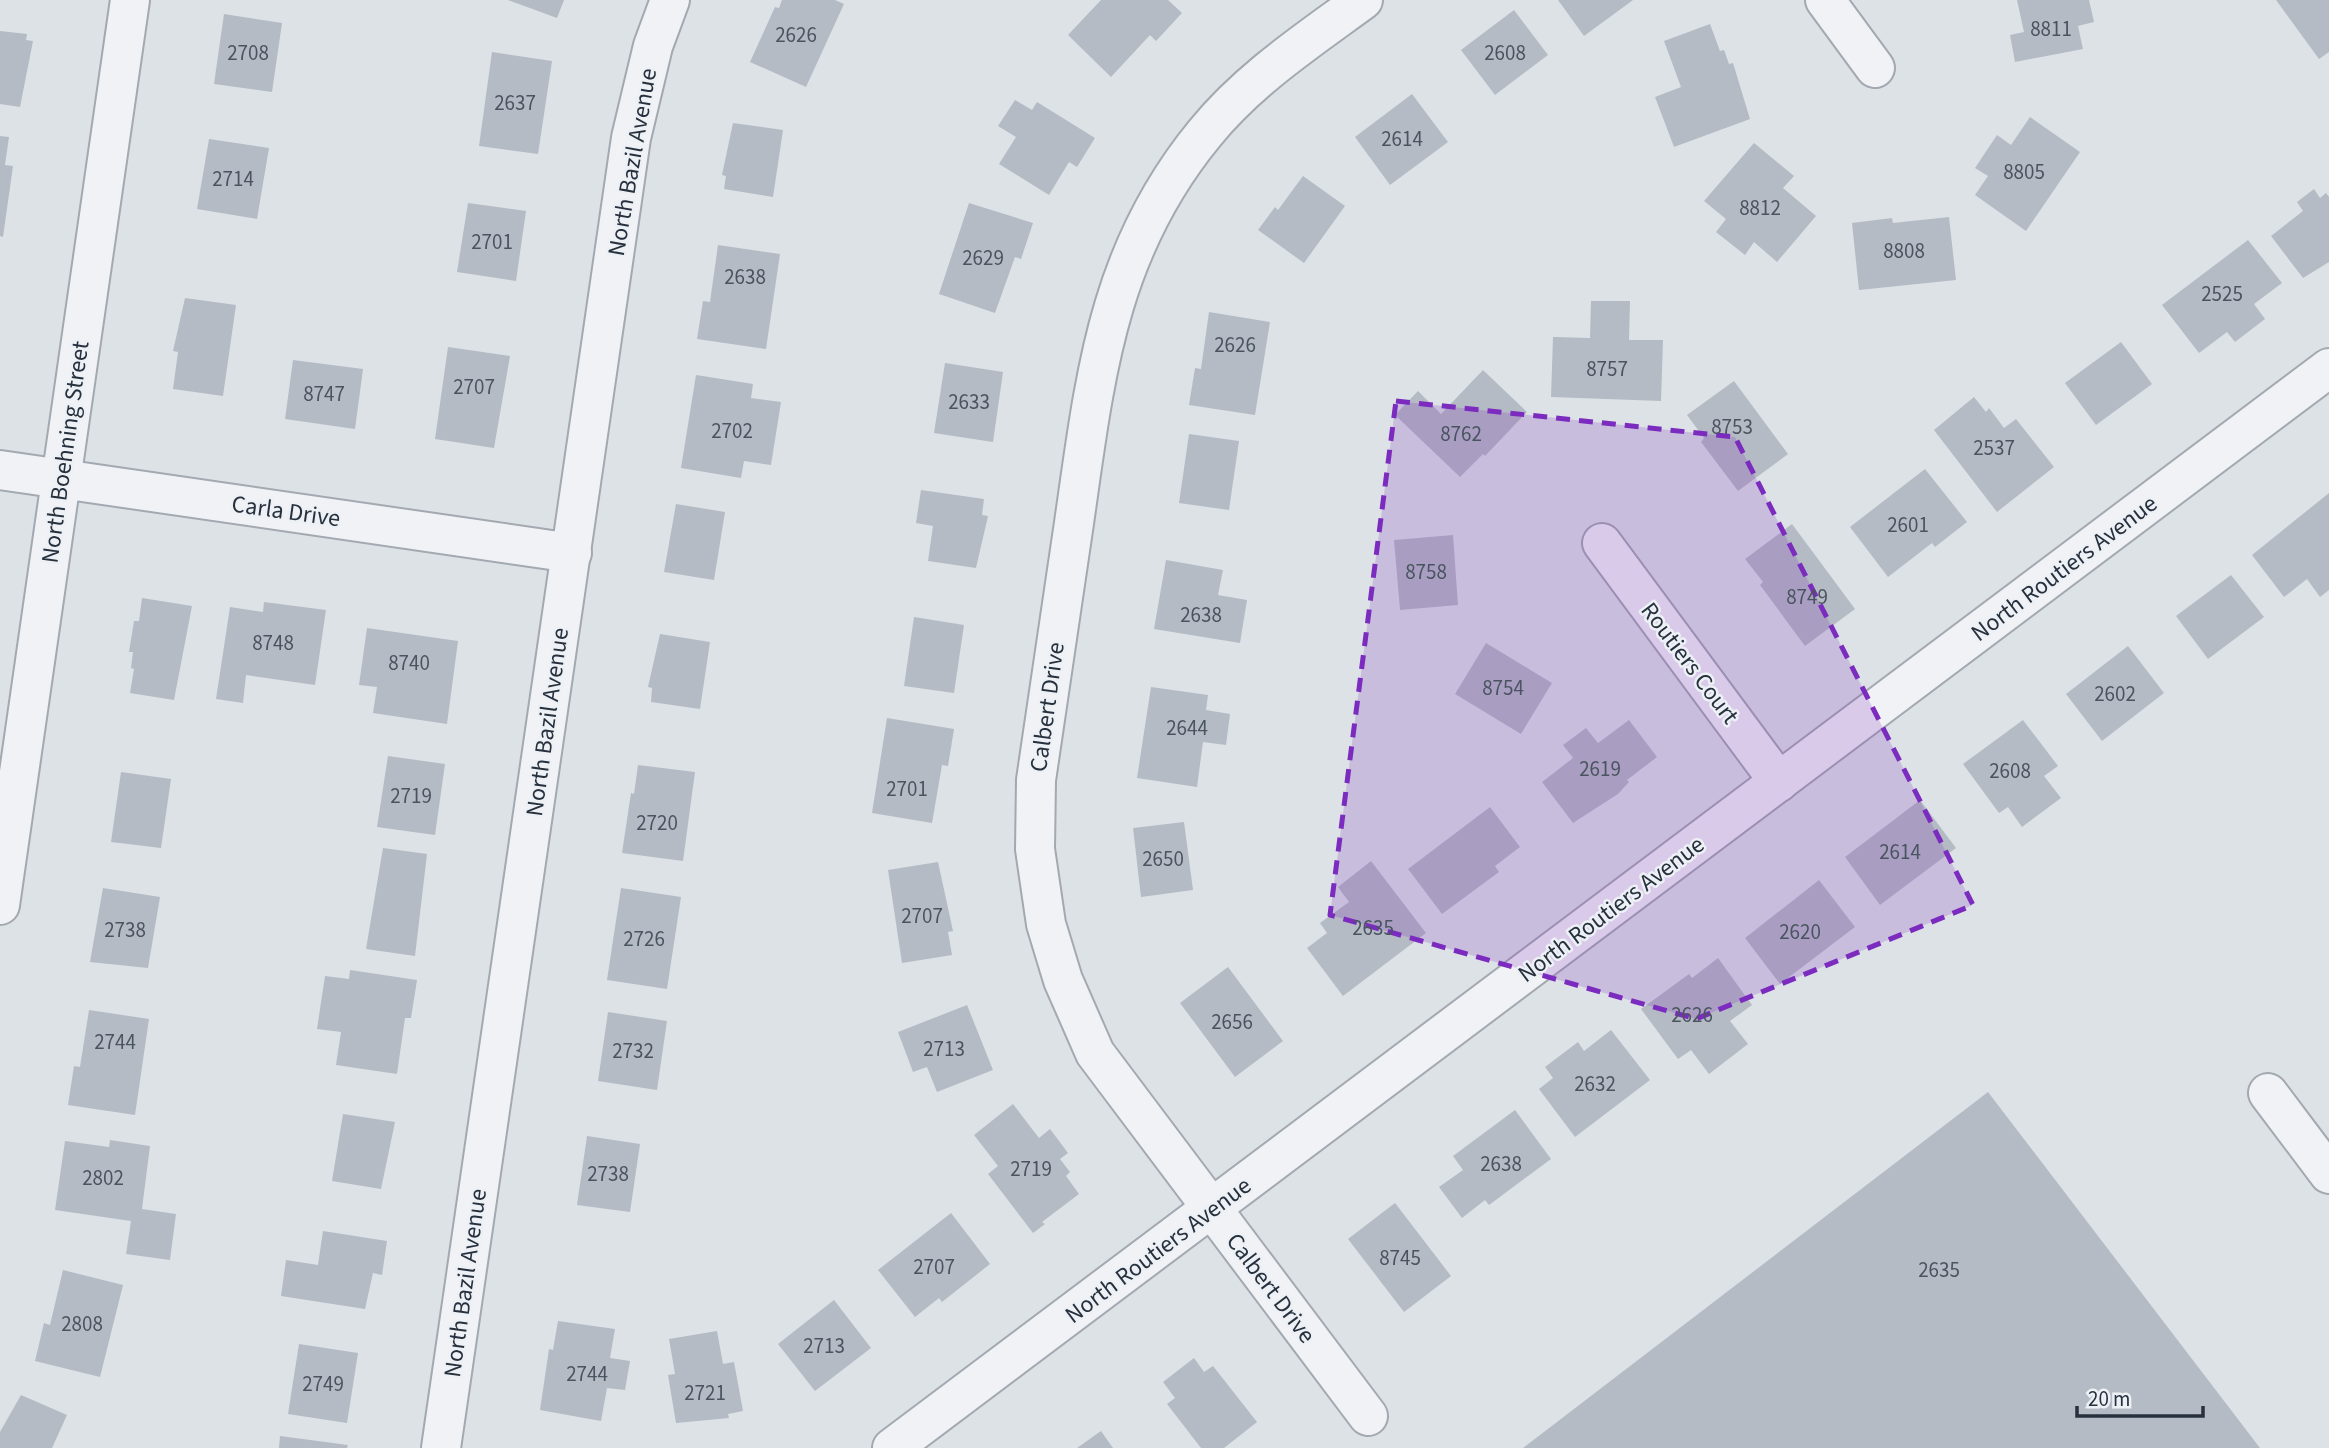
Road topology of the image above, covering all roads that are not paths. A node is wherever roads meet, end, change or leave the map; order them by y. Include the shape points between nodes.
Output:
1 (130, 0) edge
2 (670, 0) edge
3 (1363, 0) edge
4 (1825, 0) edge
5 (1875, 68) dead end
6 (2329, 368) edge
7 (0, 470) edge
8 (61, 478) junction
9 (1602, 544) dead end
10 (572, 554) junction
11 (1779, 782) junction
12 (0, 905) edge
13 (2268, 1093) dead end
14 (2329, 1174) edge
15 (1211, 1210) junction
16 (1368, 1416) dead end
17 (441, 1448) edge
18 (892, 1448) edge

1 - 8 street, North Boehning Street
2 - 10 street, North Bazil Avenue via 653,46 631,138
3 - 15 street, Calbert Drive via 1261,75 1219,117 1173,177 1134,247 1110,313 1095,376 1036,780 1035,849 1046,923 1078,1017 1095,1053
4 - 5 street
6 - 11 street, North Routiers Avenue
7 - 8 street, Carla Drive
8 - 10 street, Carla Drive
8 - 12 street, North Boehning Street
9 - 11 street, Routiers Court
10 - 17 street, North Bazil Avenue
11 - 15 street, North Routiers Avenue
13 - 14 street
15 - 16 street, Calbert Drive
15 - 18 street, North Routiers Avenue

